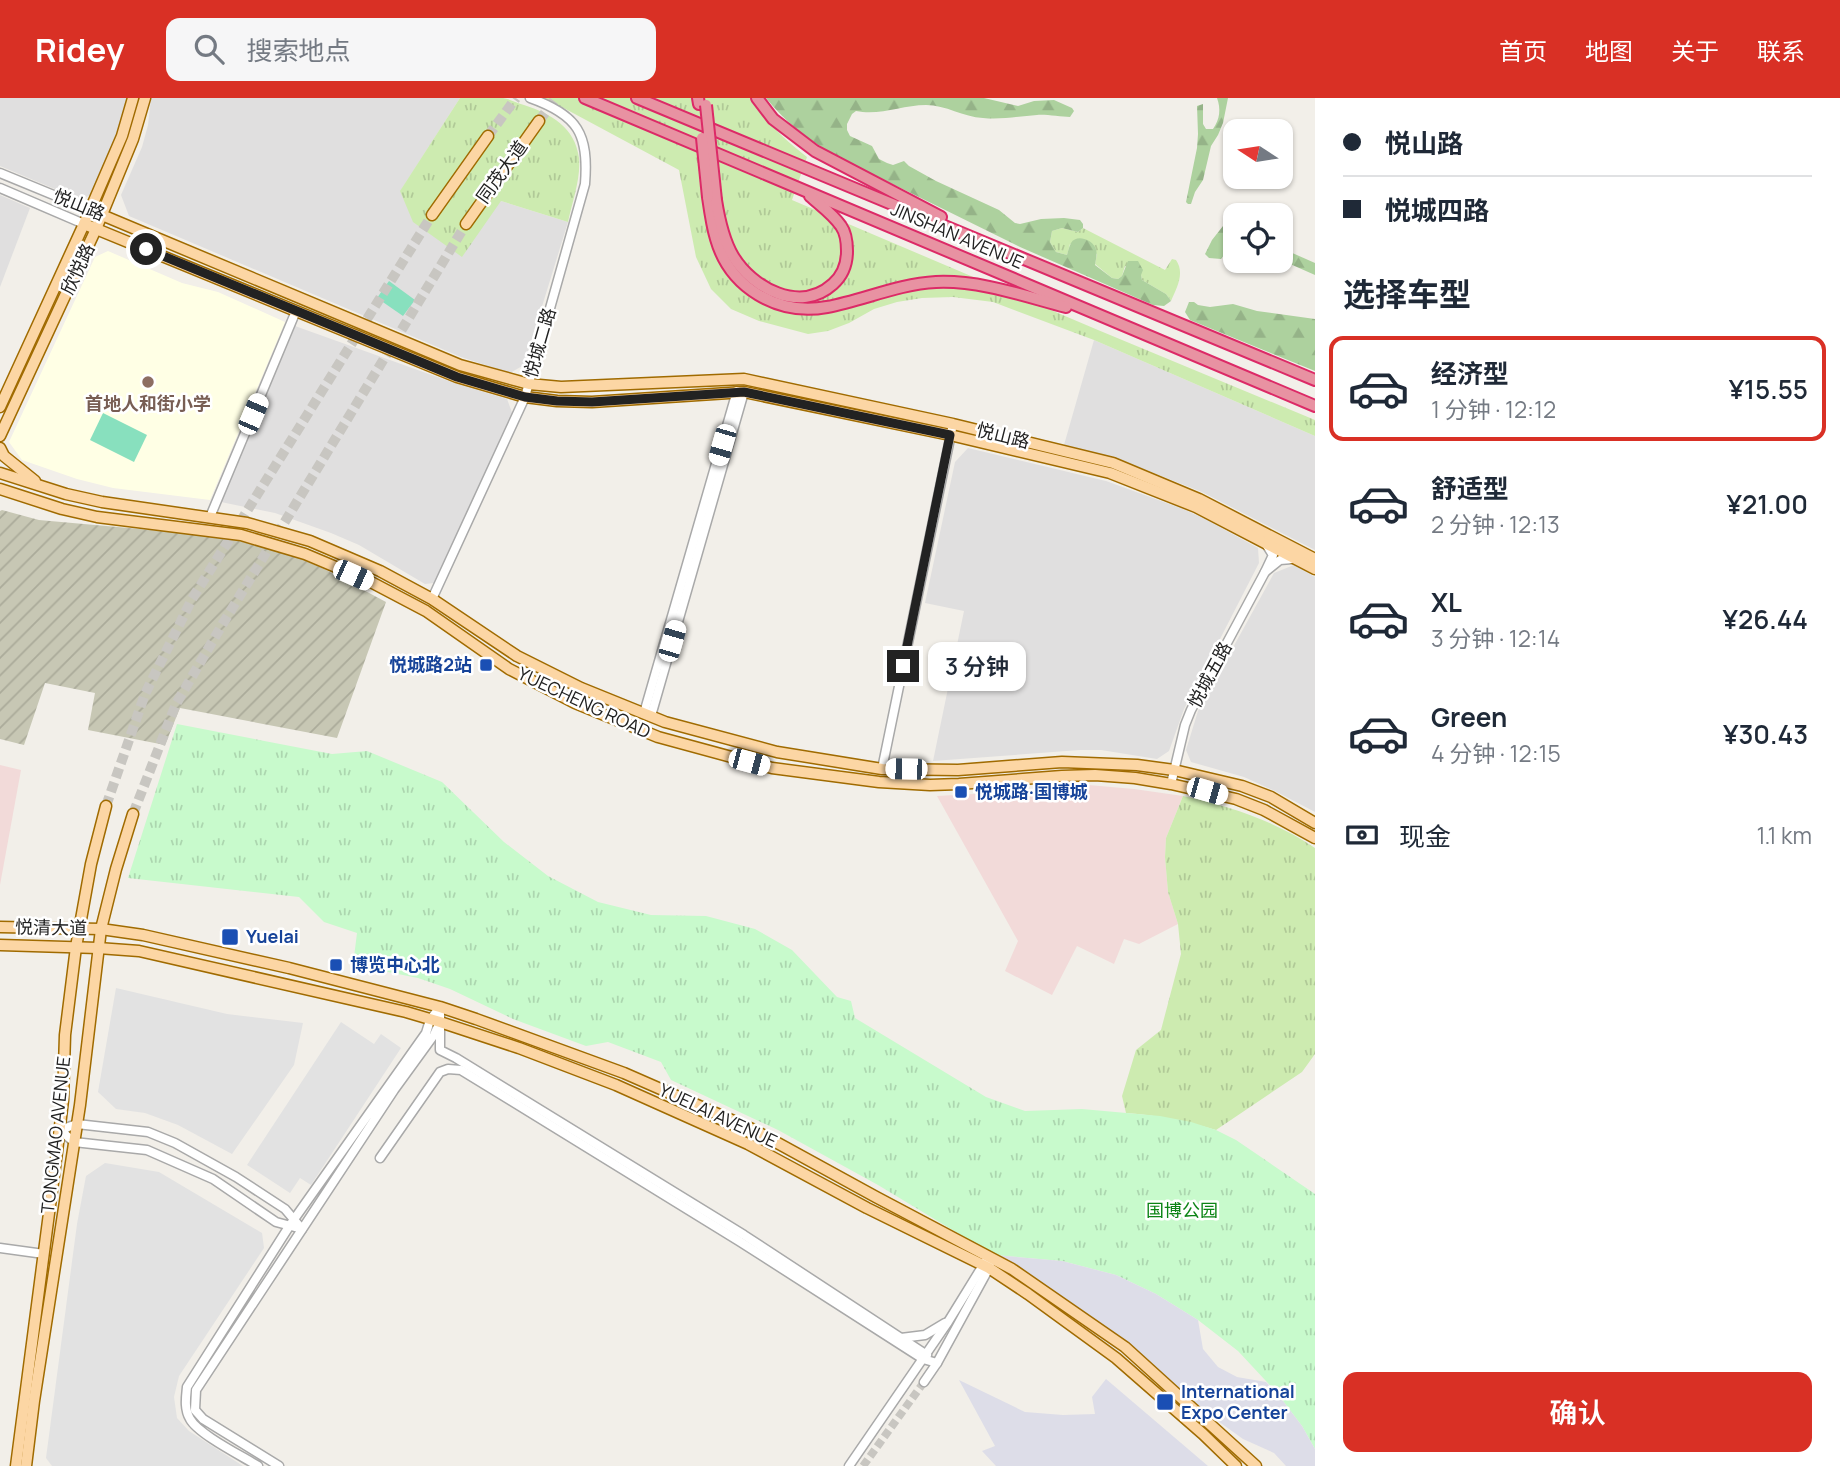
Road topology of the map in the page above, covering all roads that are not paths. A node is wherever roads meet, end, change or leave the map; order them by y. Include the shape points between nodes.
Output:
1 (133, 98) edge
2 (145, 98) edge
3 (530, 98) edge
4 (585, 98) edge
5 (637, 98) edge
6 (757, 98) edge
7 (702, 101) edge
8 (539, 121) tunnel mouth
9 (488, 136) tunnel mouth
10 (0, 173) edge
11 (0, 188) edge
12 (800, 188) junction
13 (712, 199) junction
14 (90, 210) junction
15 (102, 215) junction
16 (432, 215) tunnel mouth
17 (84, 223) junction
18 (466, 224) tunnel mouth
19 (96, 229) junction
20 (1000, 248) junction
21 (296, 311) junction
22 (1101, 316) junction
23 (1315, 380) edge
24 (529, 384) junction
25 (741, 391) junction
26 (525, 397) junction
27 (1315, 406) edge
28 (0, 407) edge
29 (953, 424) junction
30 (0, 435) edge
31 (950, 435) junction
32 (0, 447) edge
33 (0, 472) edge
34 (41, 486) junction
35 (0, 489) edge
36 (210, 517) junction
37 (1264, 542) junction
38 (1297, 559) junction
39 (1315, 559) edge
40 (1315, 569) edge
41 (1265, 572) junction
42 (432, 599) junction
43 (648, 715) junction
44 (882, 769) junction
45 (1174, 770) junction
46 (1171, 784) junction
47 (106, 806) tunnel mouth
48 (133, 814) tunnel mouth
49 (1315, 823) edge
50 (1315, 838) edge
51 (0, 927) edge
52 (79, 929) junction
53 (101, 929) junction
54 (0, 945) edge
55 (76, 947) junction
56 (98, 948) junction
57 (440, 1007) junction
58 (435, 1021) junction
59 (77, 1124) junction
60 (60, 1130) junction
61 (74, 1142) junction
62 (380, 1158) dead end
63 (292, 1223) junction
64 (302, 1229) junction
65 (0, 1248) edge
66 (44, 1254) junction
67 (992, 1256) junction
68 (986, 1266) junction
69 (948, 1322) junction
70 (901, 1338) junction
71 (924, 1356) junction
72 (937, 1363) junction
73 (924, 1382) tunnel mouth
74 (16, 1466) edge
75 (26, 1466) edge
76 (258, 1466) edge
77 (279, 1466) edge
78 (849, 1466) edge
79 (1236, 1466) edge
80 (1256, 1466) edge

1 - 14 main road, 欣悦路
2 - 15 main road, 欣悦路
3 - 24 street, 悦城二路 via 562,112 574,124 587,159 585,184
4 - 12 highway, JINSHAN AVENUE
5 - 20 highway, JINSHAN AVENUE
6 - 20 highway via 773,119 815,151
7 - 13 highway, bridge
8 - 18 main road, 同茂大道
9 - 16 main road, 同茂大道
10 - 14 street, 悦山路
11 - 17 street, 悦山路
12 - 13 highway via 841,226 847,256 841,275 828,288 799,298 764,287 742,268 725,239
12 - 22 highway, JINSHAN AVENUE
13 - 22 highway via 716,241 733,274 758,295 785,306 823,308 907,285 950,282
14 - 15 main road, 悦山路
14 - 17 main road, 欣悦路
15 - 19 main road, 欣悦路
15 - 24 main road, 悦山路 via 460,365
17 - 19 main road, 悦山路
17 - 28 main road, 欣悦路
19 - 21 main road, 悦山路
19 - 30 main road, 欣悦路
20 - 23 highway, JINSHAN AVENUE
21 - 26 main road, 悦山路 via 457,377
21 - 36 street
22 - 27 highway, JINSHAN AVENUE
24 - 26 street, 悦城二路
24 - 29 main road, 悦山路 via 561,387 744,379
25 - 26 main road, 悦山路 via 592,402
25 - 31 main road, 悦山路
25 - 43 street
26 - 42 street, 悦城二路
29 - 31 street
29 - 39 main road, 悦山路 via 1114,463 1199,499
30 - 32 main road, 欣悦路
31 - 37 main road, 悦山路 via 1110,473 1196,507
31 - 44 street
32 - 34 main road via 4,456
33 - 34 main road, YUECHENG ROAD
34 - 36 main road, YUECHENG ROAD via 102,502
35 - 46 main road, YUECHENG ROAD via 62,509 242,535 305,554 426,611 509,669 575,703 658,737 772,768 930,785 1095,775
36 - 42 main road, YUECHENG ROAD via 310,541
37 - 38 main road, 悦山路
37 - 41 street via 1273,555
38 - 40 main road, 悦山路
38 - 41 street via 1280,560
41 - 45 street, 悦城五路 via 1191,710
42 - 43 main road, YUECHENG ROAD via 517,656
43 - 44 main road, YUECHENG ROAD via 777,752
44 - 45 main road, YUECHENG ROAD via 1097,762
45 - 46 street, 悦城五路
45 - 49 main road, YUECHENG ROAD via 1242,786
46 - 50 main road, YUECHENG ROAD via 1236,799
47 - 52 main road, TONGMAO AVENUE
48 - 53 main road, TONGMAO AVENUE
51 - 52 main road, 悦清大道
52 - 53 main road, 悦清大道
52 - 55 main road, TONGMAO AVENUE
53 - 56 main road, TONGMAO AVENUE
53 - 57 main road, YUELAI AVENUE via 194,946
54 - 55 main road, 悦清大道
55 - 56 main road, 悦清大道
55 - 60 main road, TONGMAO AVENUE
56 - 58 main road, YUELAI AVENUE via 139,951
56 - 59 main road, TONGMAO AVENUE
57 - 58 street
57 - 67 main road, YUELAI AVENUE via 624,1073 752,1129
58 - 63 street
58 - 64 street via 434,1035
58 - 68 main road, YUELAI AVENUE via 628,1090 748,1144
58 - 70 street via 439,1050 744,1236
59 - 60 street
59 - 61 main road, TONGMAO AVENUE
59 - 63 street via 148,1132 176,1143 285,1209
60 - 61 street
60 - 66 main road, TONGMAO AVENUE
61 - 63 street via 147,1150 213,1180 276,1222
61 - 75 main road, TONGMAO AVENUE
62 - 71 street via 440,1072 461,1070
63 - 64 street
63 - 76 street via 187,1387 190,1419 201,1431
64 - 77 street via 196,1390 195,1410 203,1419
65 - 66 street
66 - 74 main road, TONGMAO AVENUE
67 - 68 street
67 - 80 main road, YUELAI AVENUE via 1125,1347
68 - 69 street
68 - 72 street
68 - 79 main road, YUELAI AVENUE via 1116,1359
69 - 70 street via 925,1335
69 - 71 street
70 - 71 street
71 - 72 street
71 - 78 street
72 - 73 street

